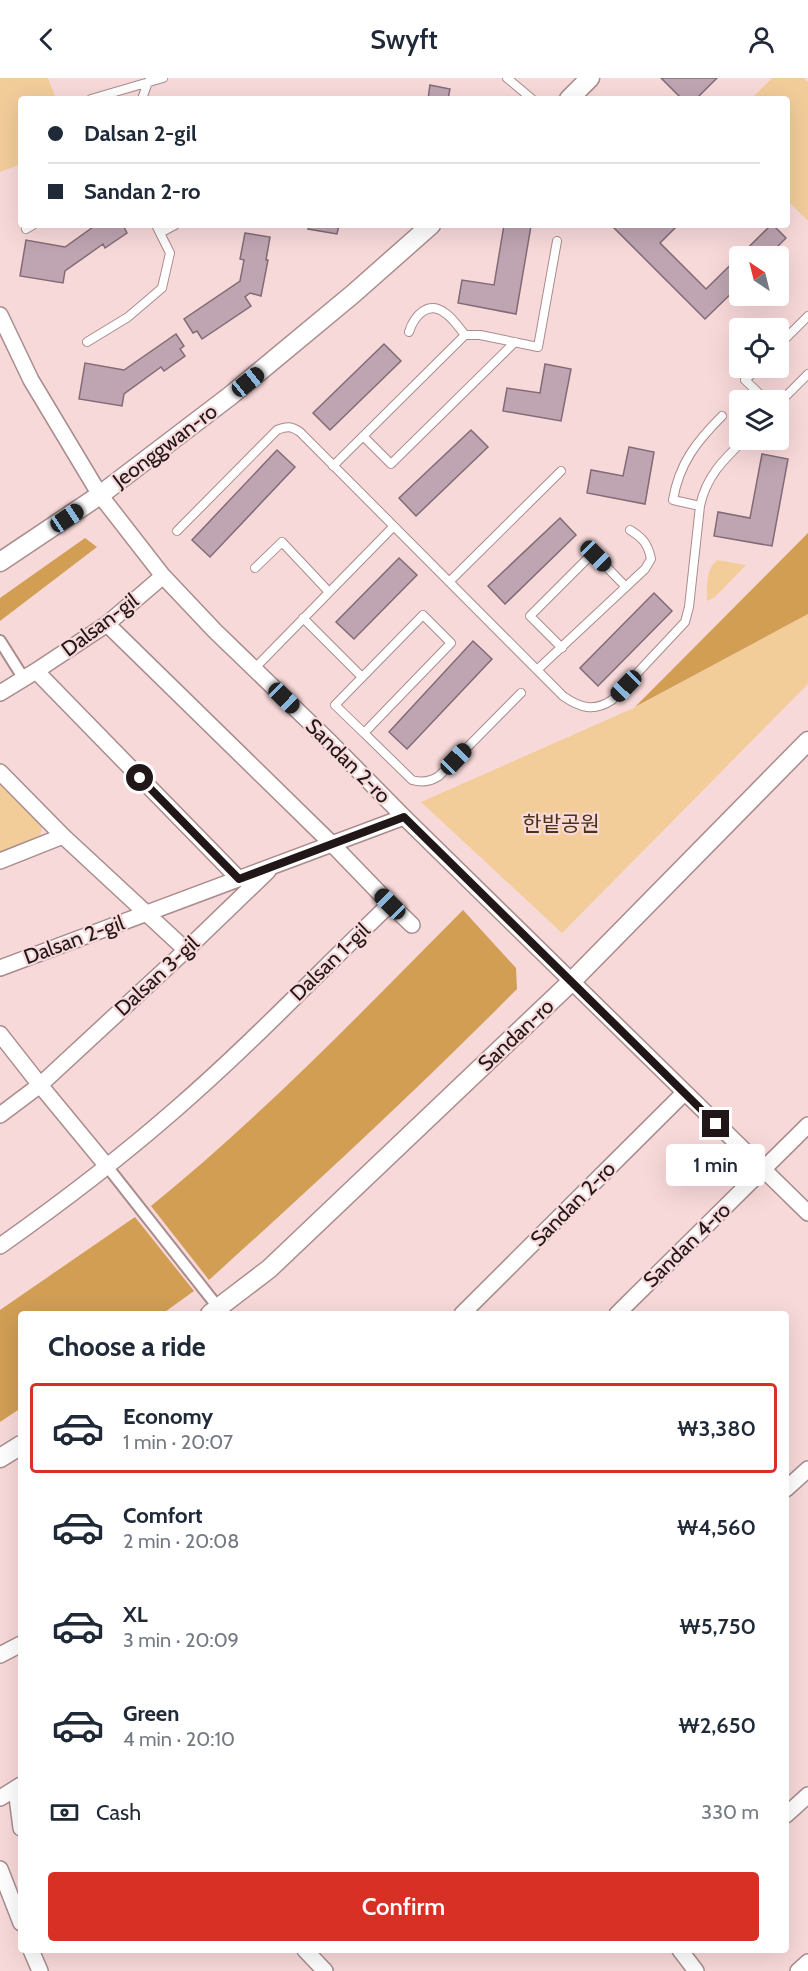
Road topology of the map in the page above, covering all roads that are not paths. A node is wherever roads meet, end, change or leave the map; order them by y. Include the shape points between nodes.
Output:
1 (163, 78) edge
2 (507, 78) edge
3 (590, 78) edge
4 (148, 82) junction
5 (101, 96) edge
6 (143, 96) edge
7 (528, 96) edge
8 (572, 96) edge
9 (428, 228) edge
10 (158, 229) edge
11 (557, 241) dead end
12 (0, 315) edge
13 (808, 316) edge
14 (409, 332) dead end
15 (465, 335) junction
16 (789, 335) edge
17 (87, 342) dead end
18 (515, 342) junction
19 (808, 374) edge
20 (747, 378) edge
21 (756, 390) edge
22 (789, 393) edge
23 (722, 416) dead end
24 (363, 436) junction
25 (734, 450) edge
26 (333, 466) junction
27 (561, 471) dead end
28 (100, 495) junction
29 (699, 506) junction
30 (393, 527) junction
31 (630, 530) dead end
32 (177, 531) dead end
33 (0, 562) edge
34 (255, 568) dead end
35 (163, 576) junction
36 (449, 582) junction
37 (626, 587) junction
38 (329, 592) junction
39 (303, 618) junction
40 (107, 624) junction
41 (0, 641) edge
42 (562, 648) junction
43 (254, 669) junction
44 (537, 670) junction
45 (30, 675) junction
46 (362, 677) junction
47 (0, 693) edge
48 (521, 693) dead end
49 (364, 733) junction
50 (808, 741) edge
51 (0, 772) edge
52 (404, 817) junction
53 (63, 836) junction
54 (332, 844) junction
55 (0, 861) edge
56 (273, 866) junction
57 (239, 879) junction
58 (378, 892) junction
59 (147, 913) junction
60 (412, 925) dead end
61 (186, 950) junction
62 (0, 968) edge
63 (572, 982) junction
64 (0, 1034) edge
65 (39, 1085) junction
66 (684, 1093) junction
67 (0, 1115) edge
68 (808, 1125) edge
69 (106, 1165) junction
70 (764, 1170) junction
71 (808, 1214) edge
72 (0, 1246) edge
73 (216, 1311) edge
74 (218, 1311) edge
75 (465, 1311) edge
76 (620, 1311) edge
77 (18, 1447) edge
78 (0, 1458) edge
79 (808, 1468) edge
80 (789, 1487) edge
81 (18, 1646) edge
82 (0, 1655) edge
83 (18, 1788) edge
84 (808, 1795) edge
85 (0, 1798) edge
86 (789, 1812) edge
87 (0, 1869) edge
88 (18, 1915) edge
89 (33, 1953) edge
90 (37, 1953) edge
91 (308, 1953) edge
92 (682, 1953) edge
93 (808, 1962) edge
94 (40, 1971) edge
95 (325, 1971) edge
96 (696, 1971) edge
97 (798, 1971) edge

1 - 4 lane
2 - 7 lane
3 - 8 street
4 - 5 lane
4 - 6 lane
9 - 28 street, Jeonggwan-ro via 239,389
10 - 17 lane via 170,253 162,288 128,317
11 - 18 lane via 538,347
12 - 28 street, Sandan 2-ro via 32,380
13 - 16 lane
14 - 15 lane via 417,314 432,308 446,313
15 - 18 lane
15 - 24 lane
18 - 24 lane via 391,464
19 - 22 lane
20 - 21 lane
23 - 29 lane via 700,439 675,486 673,500
24 - 26 lane
25 - 29 lane via 713,472
26 - 30 lane
26 - 32 lane via 300,432 286,426 277,430
27 - 36 lane
28 - 33 street, Jeonggwan-ro
28 - 35 street, Sandan 2-ro
29 - 44 lane via 685,622 612,700 602,706 581,706 563,696
30 - 36 lane
30 - 38 lane
31 - 37 lane via 642,537 651,558
34 - 38 lane via 282,542
35 - 40 street, Dalsan-gil
35 - 43 street, Sandan 2-ro
36 - 44 lane
37 - 42 lane
37 - 42 lane via 596,556 590,556 530,616
38 - 39 lane
39 - 43 lane
39 - 46 lane
40 - 45 street, Dalsan-gil
40 - 54 street
41 - 45 street
42 - 44 lane
43 - 52 street, Sandan 2-ro
45 - 47 street, Dalsan-gil
45 - 57 street via 140,778
46 - 49 lane via 335,705
46 - 49 lane via 423,615 451,644
48 - 49 lane via 432,780 411,780
50 - 63 street, Sandan-ro
51 - 53 street
52 - 54 street, Dalsan 2-gil
52 - 63 street, Sandan 2-ro
53 - 55 street
53 - 59 street, Dalsan 2-gil
54 - 56 street, Dalsan 2-gil
54 - 58 street
56 - 57 street, Dalsan 2-gil
56 - 61 street, Dalsan 3-gil
57 - 59 street, Dalsan 2-gil
58 - 60 street
58 - 69 street, Dalsan 1-gil via 390,904 176,1109
59 - 61 street
59 - 62 street, Dalsan 2-gil
61 - 65 street, Dalsan 3-gil
63 - 66 street, Sandan 2-ro
63 - 74 street, Sandan-ro via 269,1269
64 - 65 street
65 - 67 street, Dalsan 3-gil
65 - 69 street
66 - 70 street, Sandan 2-ro
66 - 75 street, Sandan 2-ro
68 - 70 street, Sandan 4-ro
69 - 72 street, Dalsan 1-gil via 56,1207
69 - 73 street
70 - 71 street, Sandan 2-ro
70 - 76 street, Sandan 4-ro
77 - 78 street
79 - 80 street
81 - 82 street
83 - 85 street
84 - 86 street
87 - 88 street
89 - 94 street
90 - 94 street
91 - 95 street
92 - 96 street
93 - 97 street

